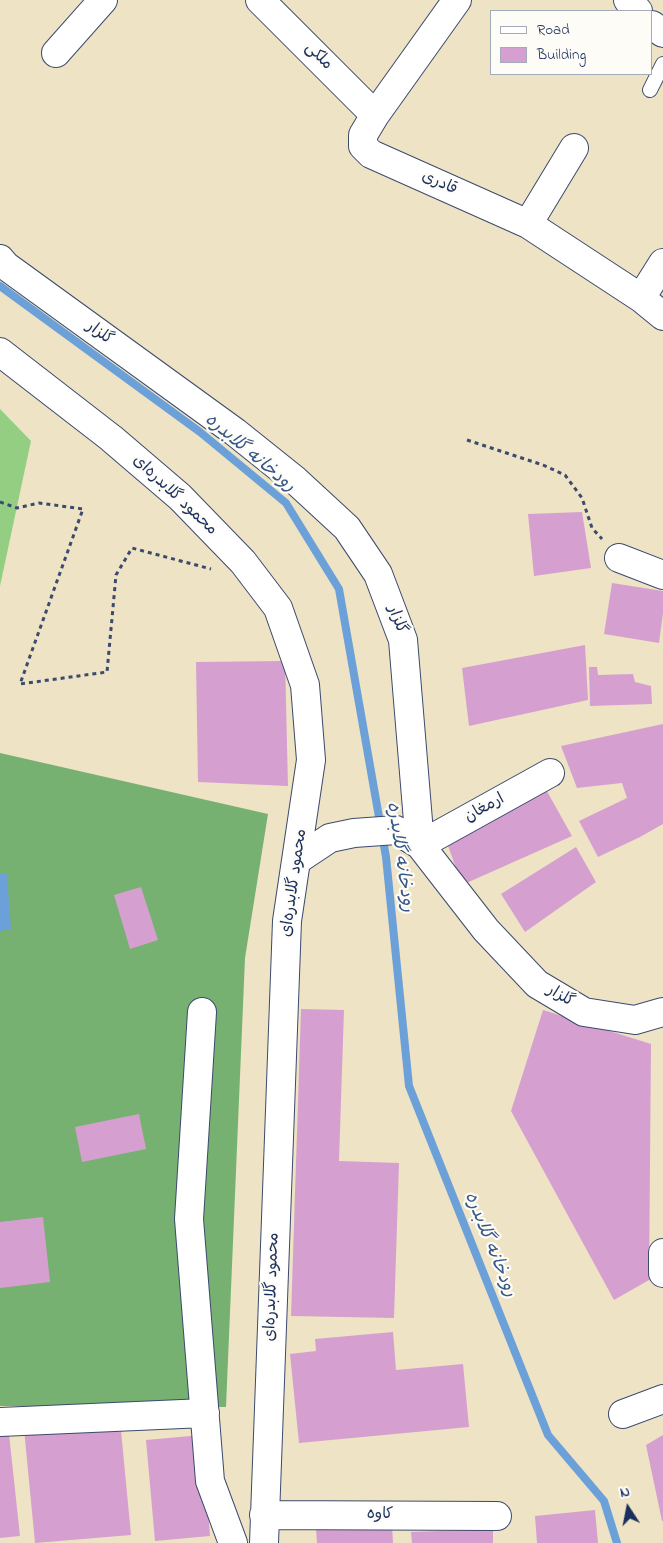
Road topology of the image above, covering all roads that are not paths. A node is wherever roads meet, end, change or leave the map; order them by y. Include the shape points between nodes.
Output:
1 (103, 0) edge
2 (260, 0) edge
3 (457, 0) edge
4 (628, 0) edge
5 (637, 10) edge
6 (56, 53) dead end
7 (663, 64) edge
8 (650, 90) dead end
9 (375, 114) junction
10 (574, 148) dead end
11 (528, 224) junction
12 (0, 260) edge
13 (663, 263) edge
14 (641, 298) junction
15 (663, 316) edge
16 (0, 352) edge
17 (619, 558) road end
18 (663, 575) edge
19 (550, 773) dead end
20 (420, 844) junction
21 (297, 860) junction
22 (202, 1012) dead end
23 (663, 1012) edge
24 (663, 1253) edge
25 (663, 1273) edge
26 (663, 1399) edge
27 (204, 1413) junction
28 (623, 1414) dead end
29 (0, 1422) edge
30 (264, 1515) junction
31 (497, 1516) dead end
32 (233, 1543) edge
33 (264, 1543) edge

1 - 6 street
2 - 9 street, ملکی
3 - 9 street, قادری
4 - 5 street
7 - 8 lane
9 - 11 street, قادری via 363,135 363,146 371,154
10 - 11 street
11 - 14 street, قادری
12 - 20 street, گلزار via 235,432 295,480 347,528 378,574 404,640
13 - 14 street
14 - 15 street, قادری
16 - 21 street, محمود گلابدره‌ای via 111,438 180,497 243,562 278,608 305,685 310,729 311,760
17 - 18 street
19 - 20 street, ارمغان
20 - 21 street via 396,830 354,833 330,838
20 - 23 street, گلزار via 486,930 537,984 584,1012 635,1020
21 - 30 street, محمود گلابدره‌ای via 288,921
22 - 27 street via 189,1219
24 - 25 street
26 - 28 street
27 - 29 street
27 - 32 street via 210,1481
30 - 31 street, کاوه
30 - 33 street, محمود گلابدره‌ای

